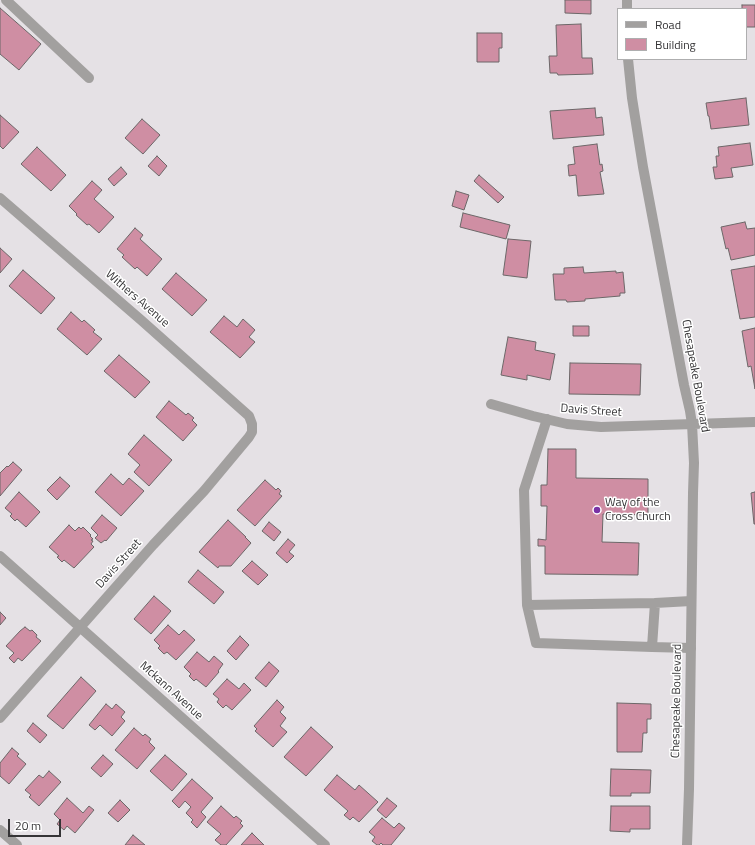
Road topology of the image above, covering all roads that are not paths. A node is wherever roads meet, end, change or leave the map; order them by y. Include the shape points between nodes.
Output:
1 (6, 0) edge
2 (628, 60) edge
3 (89, 78) dead end
4 (0, 198) edge
5 (491, 404) dead end
6 (547, 419) junction
7 (755, 422) edge
8 (252, 424) joint
9 (692, 424) junction
10 (0, 556) edge
11 (691, 601) junction
12 (655, 603) junction
13 (527, 605) junction
14 (80, 627) junction
15 (652, 647) junction
16 (691, 648) junction
17 (0, 718) edge
18 (0, 830) edge
19 (17, 845) edge
20 (325, 845) edge
21 (687, 845) edge

1 - 3 street
2 - 9 street, Chesapeake Boulevard via 643,167
4 - 8 street, Withers Avenue via 249,416
5 - 6 street, Davis Street
6 - 9 street, Davis Street via 567,424 601,427
6 - 13 street via 524,490
7 - 9 street, Davis Street
8 - 14 street, Davis Street via 249,437
9 - 11 street, Chesapeake Boulevard via 694,463
10 - 14 street, Mckann Avenue
11 - 12 street
11 - 16 street, Chesapeake Boulevard
12 - 13 street
12 - 15 street
13 - 15 street via 536,643
14 - 17 street, Davis Street
14 - 20 street, Mckann Avenue
15 - 16 street
16 - 21 street, Chesapeake Boulevard
18 - 19 street

